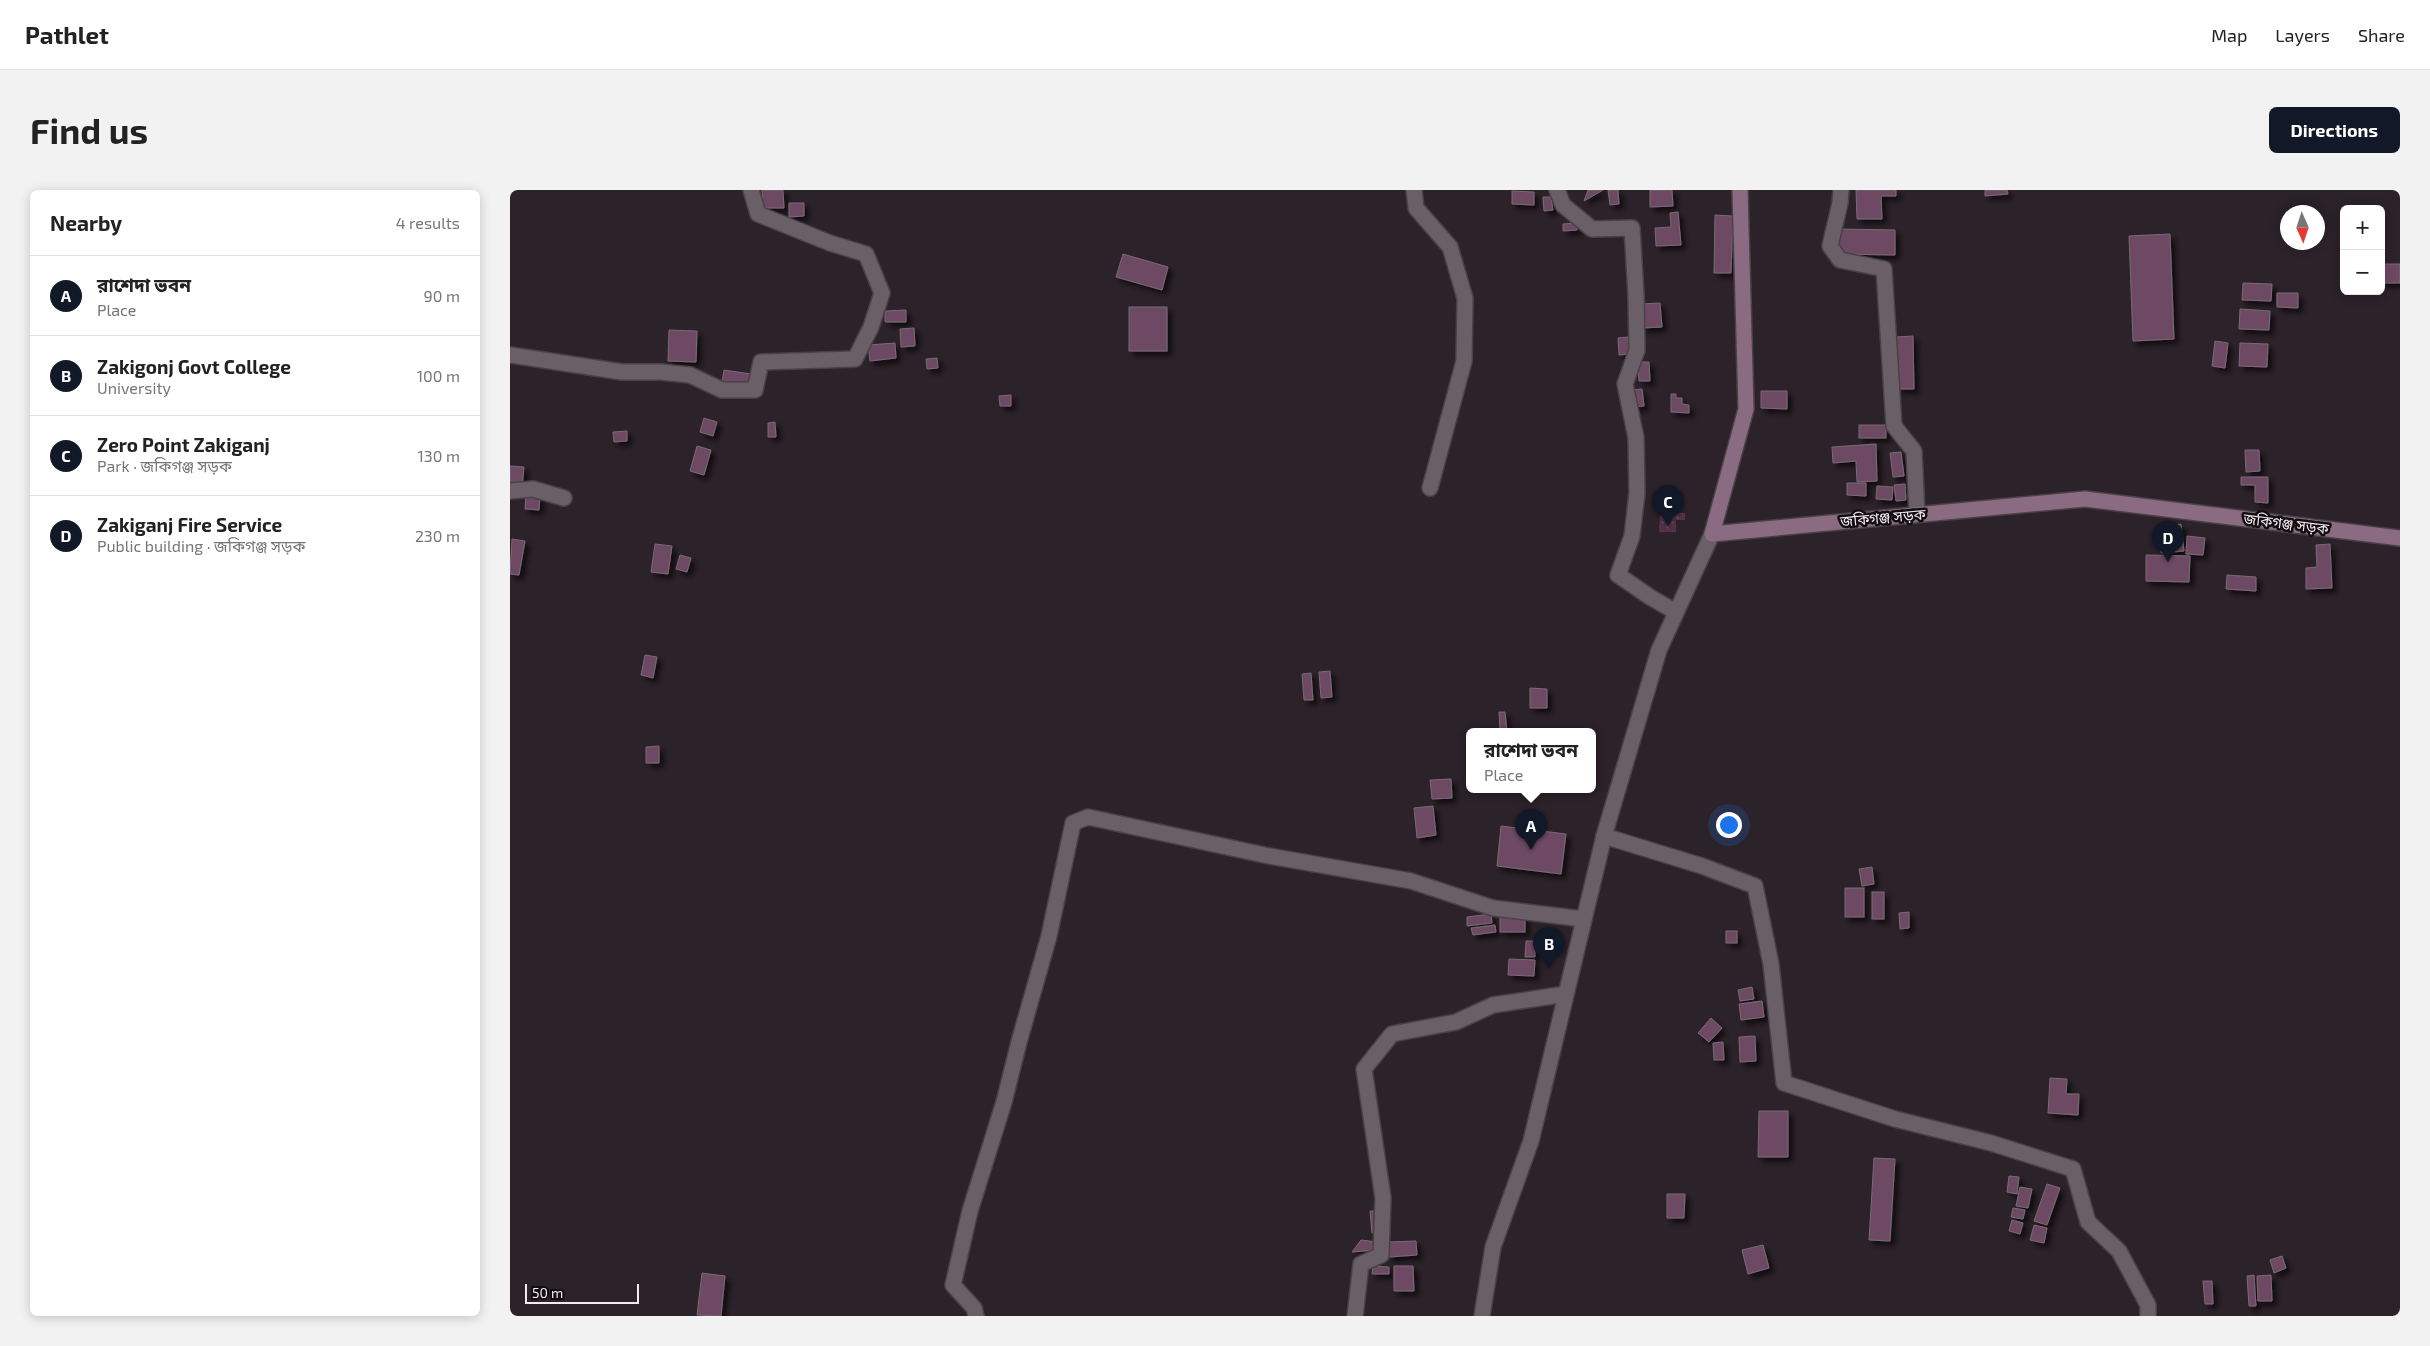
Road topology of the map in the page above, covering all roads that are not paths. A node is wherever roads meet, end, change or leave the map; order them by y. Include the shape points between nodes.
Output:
1 (752, 190) edge
2 (1414, 190) edge
3 (1557, 190) edge
4 (1740, 190) edge
5 (1841, 190) edge
6 (510, 355) edge
7 (1430, 488) dead end
8 (510, 491) edge
9 (564, 498) dead end
10 (1917, 514) junction
11 (1712, 534) junction
12 (2400, 538) edge
13 (1676, 612) junction
14 (1604, 836) junction
15 (1583, 920) junction
16 (1566, 994) junction
17 (976, 1316) edge
18 (1355, 1316) edge
19 (1482, 1316) edge
20 (2148, 1316) edge

1 - 6 street via 758,214 866,254 882,292 871,327 855,359 761,362 756,390 722,390 690,375 622,372
2 - 7 street via 1416,208 1450,247 1465,298 1464,361
3 - 13 street via 1563,205 1592,229 1632,228 1637,350 1625,384 1636,438 1637,493 1632,536 1618,575
4 - 11 main road via 1746,409
5 - 10 street via 1830,246 1840,260 1884,268 1894,426 1914,451
8 - 9 street via 533,489
10 - 11 main road, জকিগঞ্জ সড়ক
10 - 12 main road, জকিগঞ্জ সড়ক via 2086,499
11 - 13 street
13 - 14 street via 1659,650
14 - 15 street
14 - 20 street via 1755,886 1771,964 1784,1083 1895,1119 1992,1142 2073,1169 2088,1222 2119,1251 2148,1305
15 - 16 street
15 - 17 street via 1493,908 1410,881 1269,856 1088,816 1073,823 1049,936 1004,1102 970,1211 953,1285 974,1308
16 - 18 street via 1492,1005 1456,1022 1392,1034 1364,1069 1384,1198 1381,1255 1361,1264
16 - 19 street via 1531,1141 1492,1247

